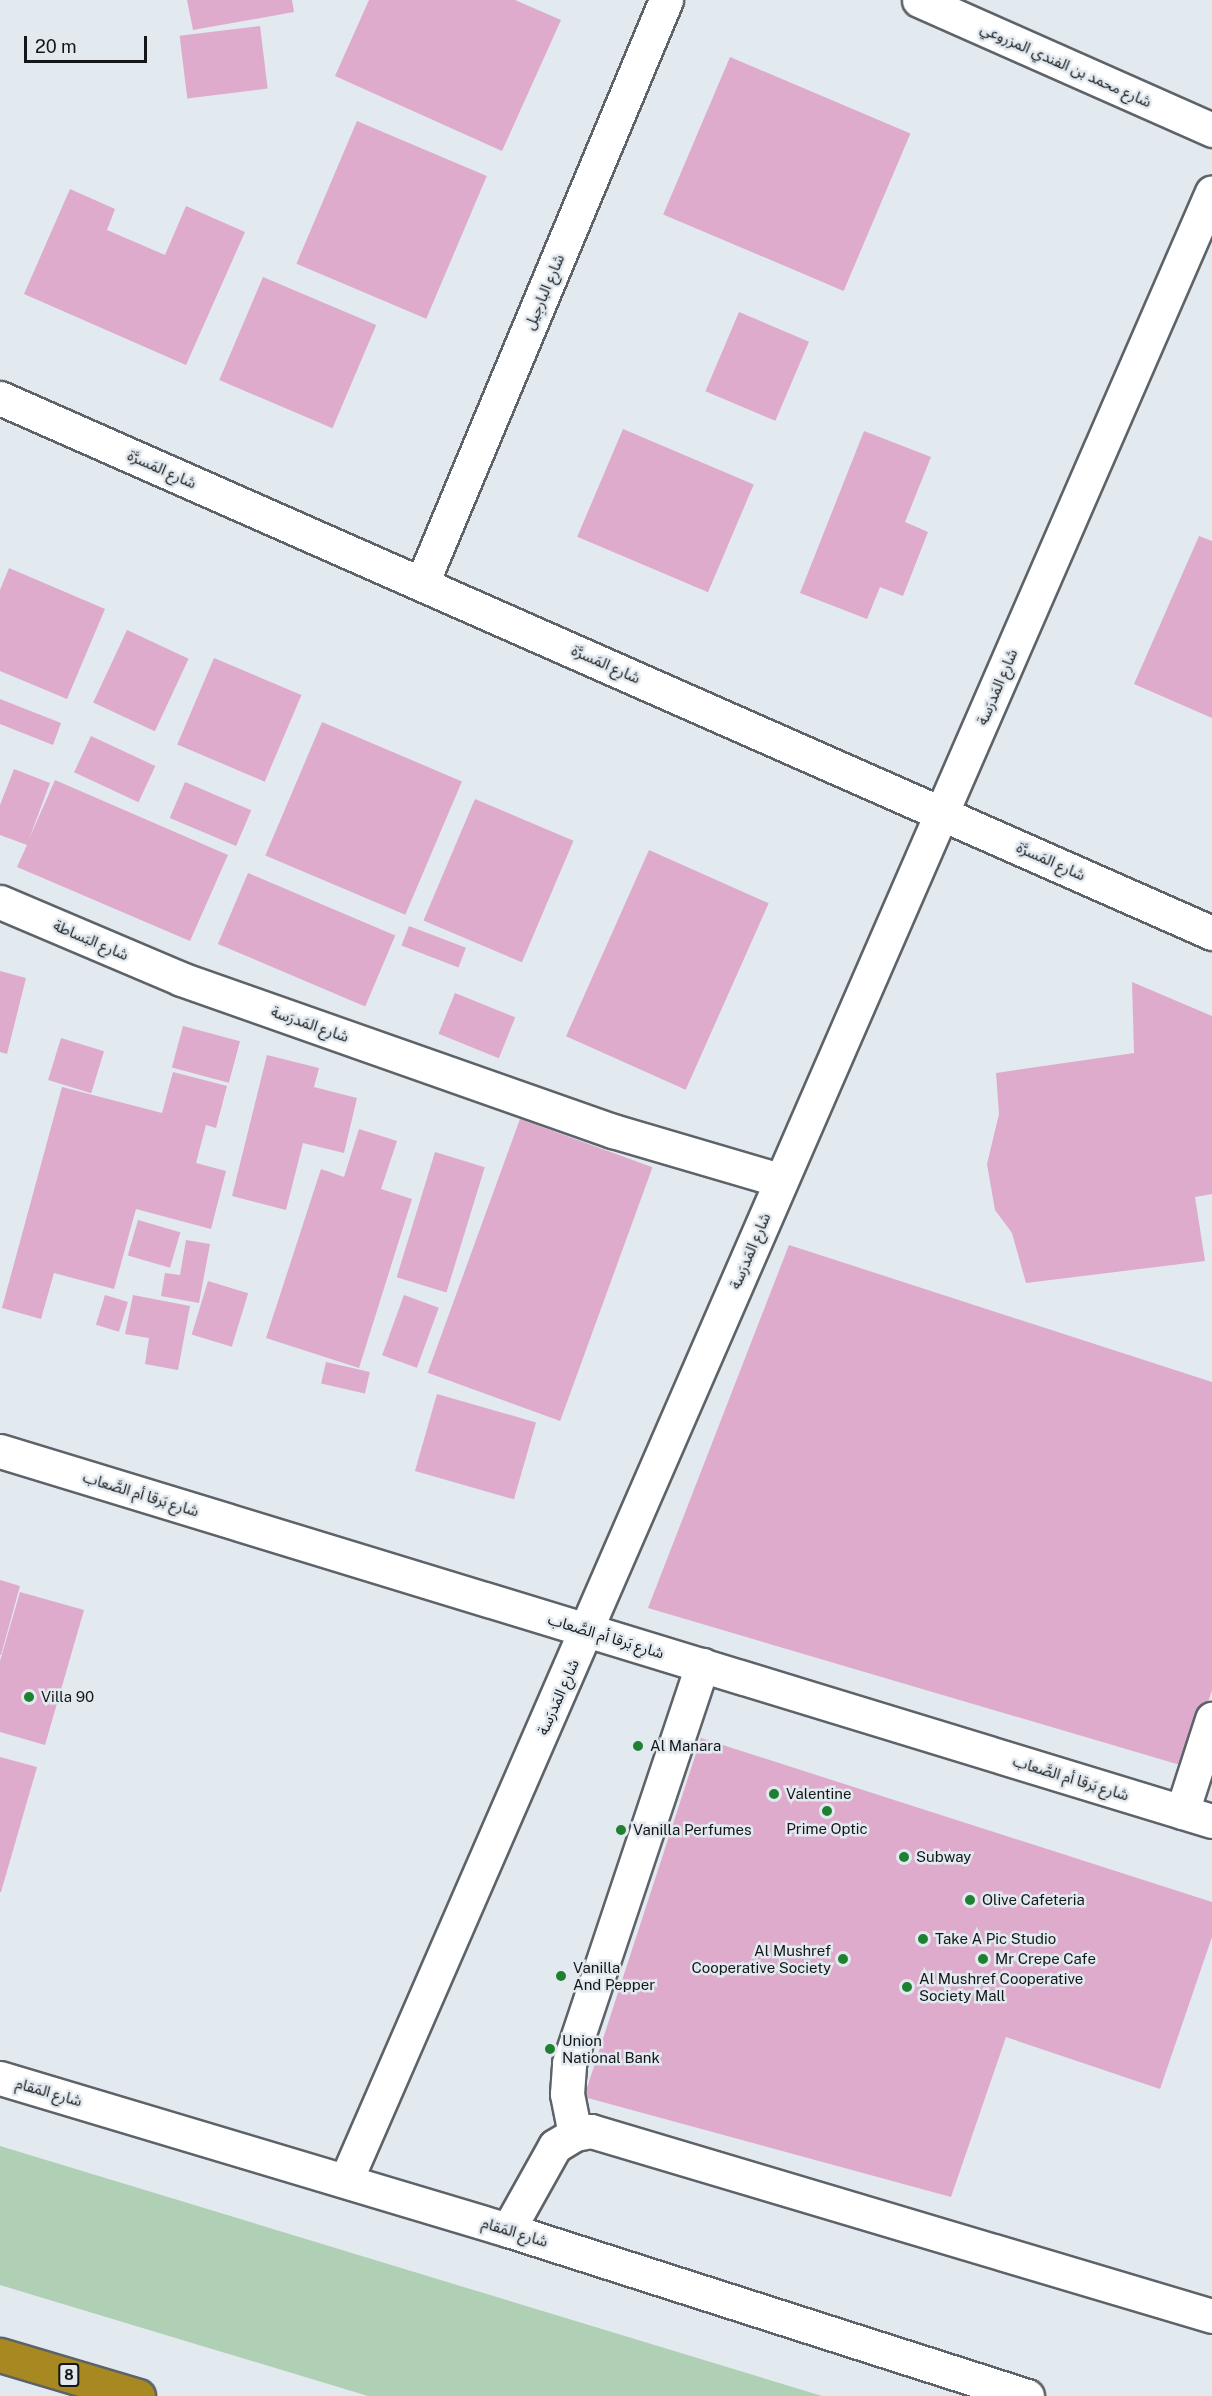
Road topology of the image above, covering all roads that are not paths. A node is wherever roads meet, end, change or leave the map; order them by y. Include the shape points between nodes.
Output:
1 (666, 0) edge
2 (919, 0) edge
3 (1212, 130) edge
4 (1212, 192) edge
5 (0, 398) edge
6 (422, 583) junction
7 (942, 812) junction
8 (0, 902) edge
9 (1212, 933) edge
10 (182, 979) joint
11 (780, 1180) junction
12 (0, 1451) edge
13 (587, 1630) junction
14 (702, 1665) junction
15 (1212, 1719) edge
16 (1197, 1816) edge
17 (0, 2078) edge
18 (574, 2134) junction
19 (346, 2180) junction
20 (508, 2230) junction
21 (1212, 2316) edge
22 (0, 2355) edge
23 (138, 2396) edge
24 (1026, 2396) edge

1 - 6 street, شارع البارجِيل
2 - 3 street, شارع محمد بن الفندي المزروعي
4 - 7 street, شارع المَدرَسة
5 - 6 street, شارع المَسرَّة
6 - 7 street, شارع المَسرَّة
7 - 9 street, شارع المَسرَّة
7 - 11 street, شارع المَدرَسة
8 - 10 street, شارع البَساطة
10 - 11 street, شارع المَدرَسة via 613,1131
11 - 13 street, شارع المَدرَسة
12 - 13 street, شارع بَرقا أم الصَّعاب
13 - 14 street, شارع بَرقا أم الصَّعاب
13 - 19 street, شارع المَدرَسة
14 - 16 street, شارع بَرقا أم الصَّعاب
14 - 18 street via 575,2040 567,2094
15 - 16 street
17 - 19 street, شارع المَقام
18 - 20 street via 555,2146
18 - 21 street via 591,2131 612,2135
19 - 20 street, شارع المَقام
20 - 24 street, شارع المَقام
22 - 23 highway, 8

